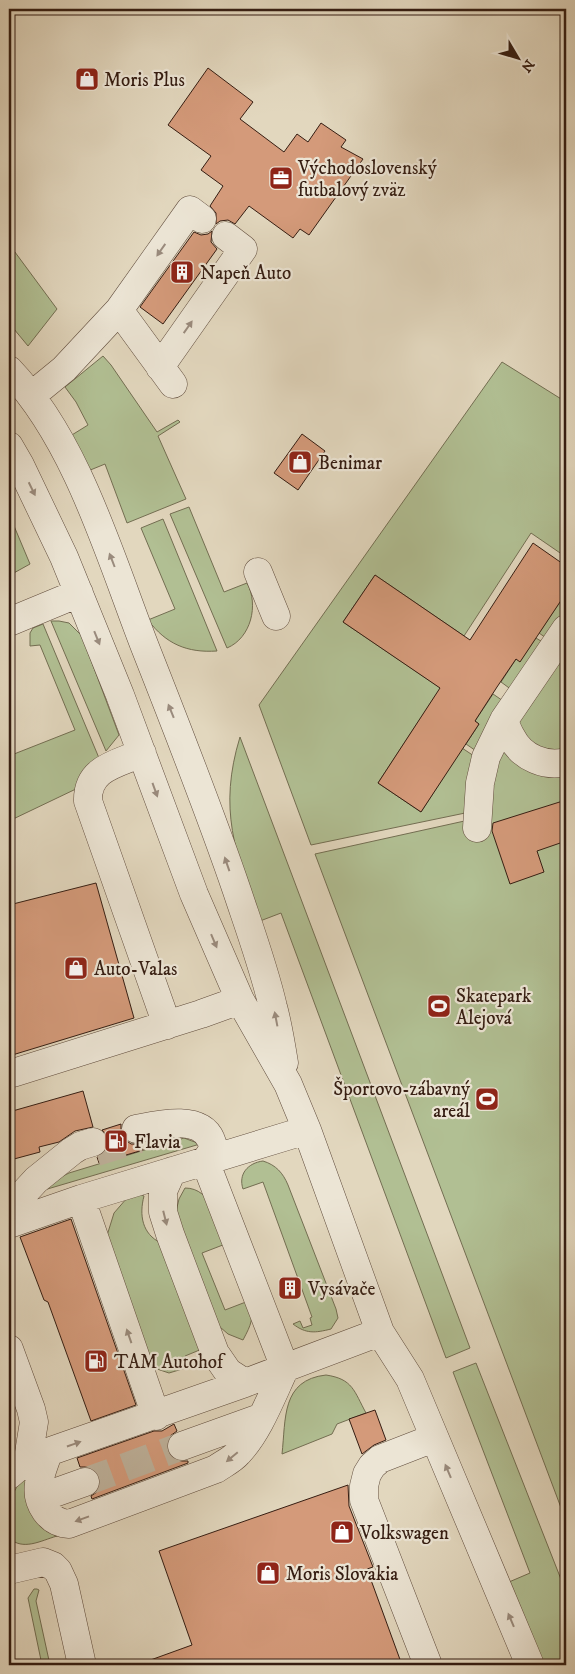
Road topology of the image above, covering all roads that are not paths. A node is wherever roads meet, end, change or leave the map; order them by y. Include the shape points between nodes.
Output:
1 (202, 219) dead end
2 (226, 236) dead end
3 (119, 310) junction
4 (9, 370) edge
5 (30, 396) junction
6 (9, 446) edge
7 (258, 572) dead end
8 (79, 593) junction
9 (276, 616) dead end
10 (9, 622) edge
11 (566, 628) edge
12 (504, 720) junction
13 (142, 753) junction
14 (566, 762) edge
15 (477, 828) dead end
16 (240, 1000) junction
17 (167, 1025) junction
18 (13, 1073) dead end
19 (288, 1084) junction
20 (307, 1130) junction
21 (138, 1134) tunnel mouth
22 (94, 1148) tunnel mouth
23 (206, 1161) junction
24 (172, 1171) junction
25 (81, 1199) junction
26 (10, 1223) edge
27 (380, 1332) junction
28 (9, 1350) edge
29 (285, 1368) junction
30 (245, 1383) junction
31 (156, 1416) junction
32 (260, 1418) junction
33 (434, 1438) junction
34 (182, 1446) tunnel mouth
35 (28, 1462) edge
36 (86, 1482) tunnel mouth
37 (40, 1498) junction
38 (9, 1570) edge
39 (82, 1665) edge
40 (428, 1665) edge
41 (530, 1665) edge

1 -> 3 street via 190,210
3 -> 2 street via 166,376 243,249
3 - 5 street via 64,369
4 - 5 street
19 -> 5 street via 273,1007 258,953 183,740 71,461
6 -> 8 street via 53,532
7 - 9 street
8 - 10 street
8 -> 13 street
11 - 12 street
12 - 14 street via 512,740 526,754 545,763
12 - 15 street via 485,761
13 -> 16 street via 194,894
13 - 17 street via 98,774 88,790 88,801
16 - 17 street
16 - 19 street
17 - 18 street
19 - 20 street
20 - 23 street
20 - 27 street
21 - 23 street via 176,1123 201,1128 213,1144 212,1153
22 - 26 street via 80,1146 29,1186
23 - 24 street
23 - 29 street
24 - 25 street
24 -> 30 street via 163,1191 163,1212 170,1234 215,1353 228,1372
25 - 26 street
31 -> 25 street
27 - 29 street
27 - 33 street via 410,1379
28 - 35 street via 34,1422
29 - 30 street
29 - 32 street
30 - 31 street
35 -> 31 street
32 - 34 street
32 -> 37 street via 238,1454 216,1469 69,1524 53,1519
33 - 40 street via 380,1459 367,1474 364,1486 364,1500
41 -> 33 street
35 - 37 street via 39,1483
36 - 37 street
38 - 39 street via 43,1562 58,1572 64,1584

